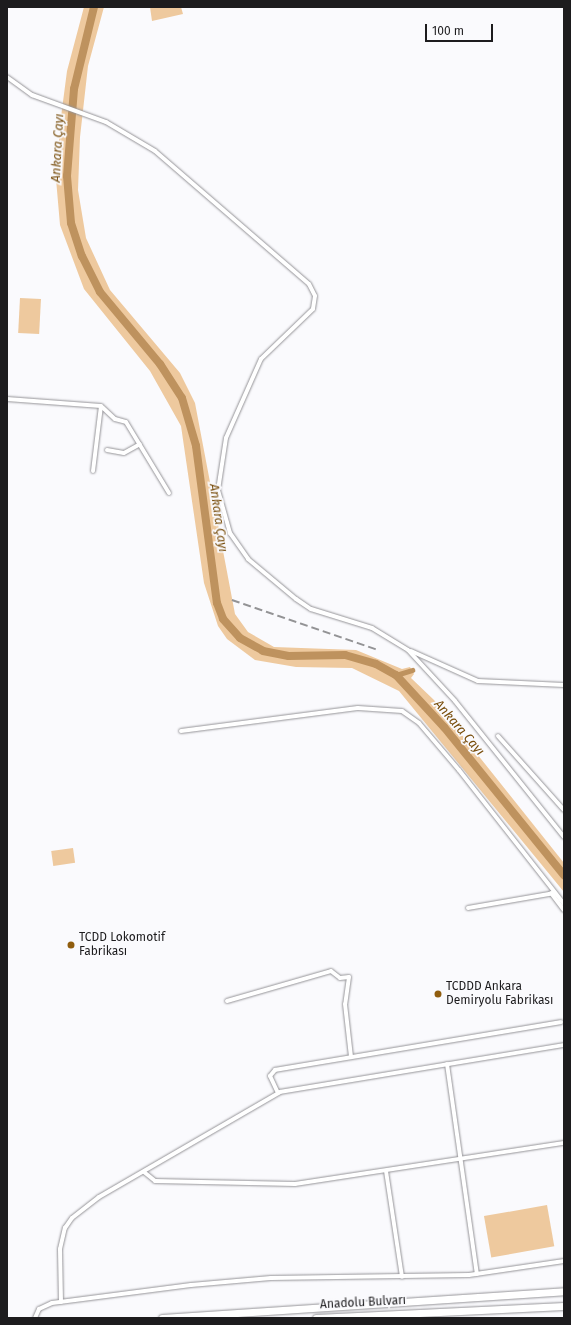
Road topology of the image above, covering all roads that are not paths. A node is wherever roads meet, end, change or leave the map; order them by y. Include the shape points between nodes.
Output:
1 (7, 77) edge
2 (7, 399) edge
3 (101, 406) junction
4 (140, 444) junction
5 (107, 450) dead end
6 (93, 471) dead end
7 (169, 493) dead end
8 (408, 650) junction
9 (564, 685) edge
10 (181, 731) dead end
11 (498, 736) dead end
12 (564, 810) edge
13 (564, 837) edge
14 (553, 894) junction
15 (564, 904) edge
16 (468, 908) dead end
17 (564, 910) edge
18 (227, 1001) dead end
19 (561, 1022) dead end
20 (564, 1045) edge
21 (351, 1057) junction
22 (446, 1064) junction
23 (278, 1093) junction
24 (564, 1143) edge
25 (461, 1159) junction
26 (386, 1170) junction
27 (144, 1172) junction
28 (564, 1261) edge
29 (478, 1274) junction
30 (402, 1277) junction
31 (564, 1291) edge
32 (61, 1302) junction
33 (564, 1306) edge
34 (35, 1318) edge
35 (162, 1318) edge
36 (316, 1318) edge

1 - 8 street via 32,95 106,122 155,151 309,284 315,296 313,309 261,359 226,438 219,466 222,511 230,533 248,558 296,599 311,609 372,628
2 - 3 street
3 - 4 street via 115,419 126,422
3 - 6 street
4 - 5 street via 124,453
4 - 7 street
8 - 9 street via 478,682
8 - 13 street via 455,701
10 - 14 street via 358,708 402,712 419,724 459,770
11 - 12 street
14 - 15 street
14 - 16 street
14 - 17 street
18 - 21 street via 331,971 340,978 349,977 345,1004
19 - 21 street
20 - 22 street
21 - 23 street via 275,1070 270,1076
22 - 23 street
22 - 25 street
23 - 27 street
24 - 25 street
25 - 26 street
25 - 29 street
26 - 27 street via 295,1184 155,1181
26 - 30 street
27 - 32 street via 99,1197 65,1228 60,1249
28 - 29 street
29 - 30 street
30 - 32 street via 271,1278
31 - 35 main road, Anadolu Bulvarı
32 - 34 street via 44,1306
33 - 36 main road, Anadolu Bulvarı

